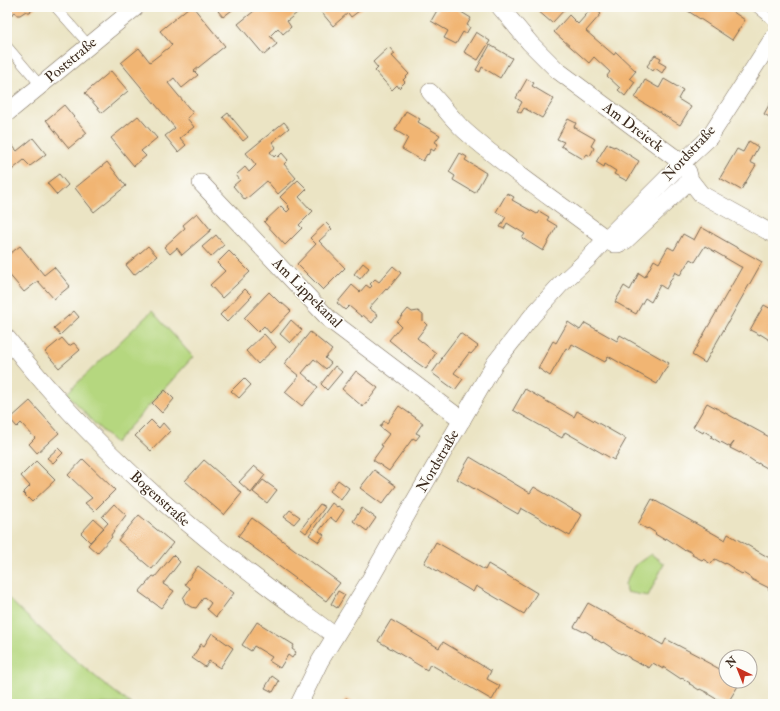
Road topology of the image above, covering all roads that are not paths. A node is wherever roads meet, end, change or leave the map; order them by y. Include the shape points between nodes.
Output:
1 (55, 7) edge
2 (136, 7) edge
3 (500, 7) edge
4 (756, 7) edge
5 (773, 21) edge
6 (773, 38) edge
7 (89, 45) junction
8 (7, 46) edge
9 (40, 86) junction
10 (430, 92) dead end
11 (7, 113) edge
12 (682, 163) junction
13 (690, 180) junction
14 (201, 183) dead end
15 (773, 234) edge
16 (606, 239) junction
17 (7, 338) edge
18 (462, 420) junction
19 (335, 636) junction
20 (299, 704) edge

1 - 7 lane
2 - 7 street, Poststraße
3 - 12 street, Am Dreieck via 530,43 558,70
4 - 5 lane
6 - 12 street, Nordstraße via 708,138
7 - 9 street, Poststraße
8 - 9 lane
9 - 11 street, Poststraße
10 - 16 street via 464,129 499,160
12 - 13 street, Am Dreieck
12 - 16 street, Nordstraße
13 - 15 street, Am Dreieck via 701,194
13 - 16 street, Nordstraße via 625,241 612,244
14 - 18 street, Am Lippekanal via 330,320
16 - 18 street, Nordstraße via 532,316 495,363
17 - 19 street, Bogenstraße via 61,403 128,469 197,531
18 - 19 street, Nordstraße
19 - 20 street, Nordstraße

